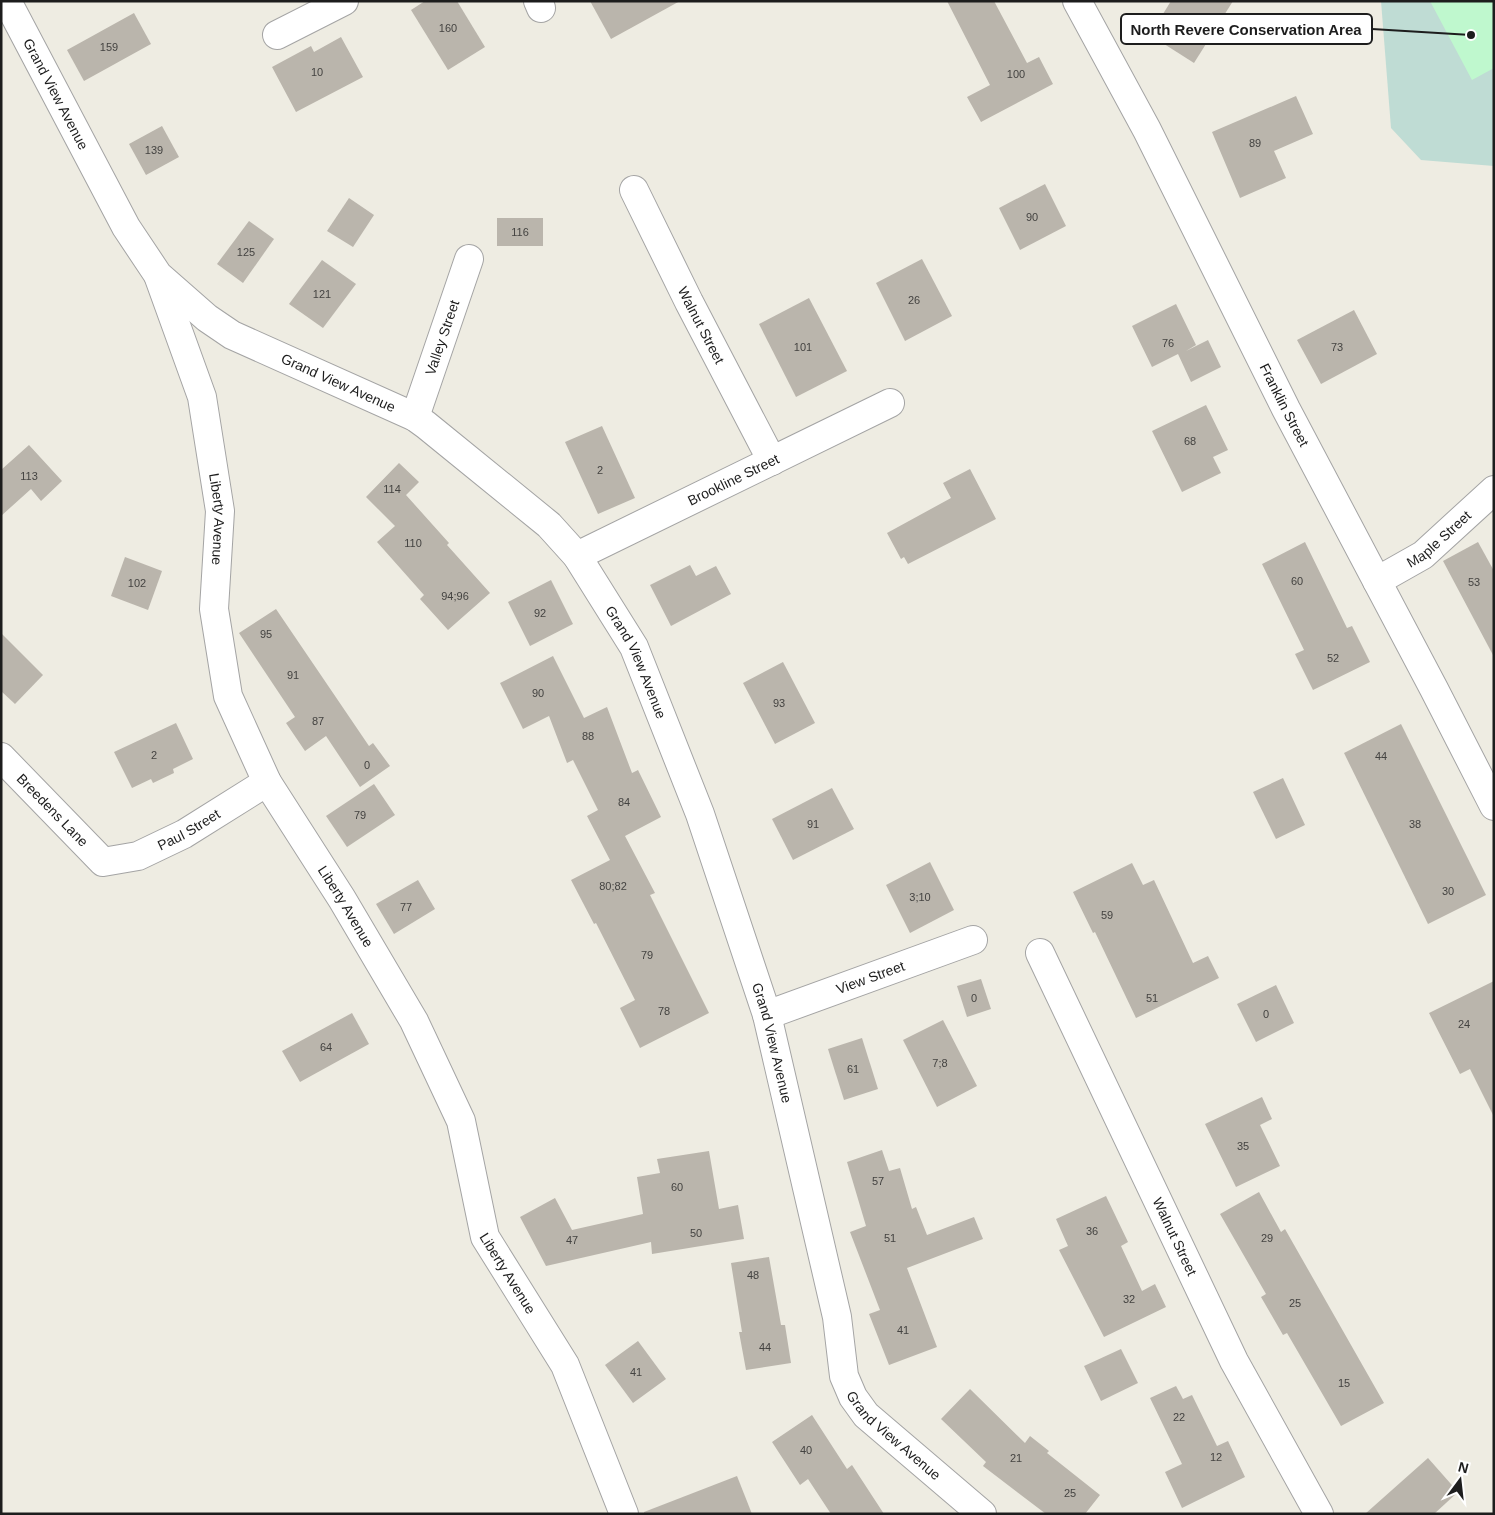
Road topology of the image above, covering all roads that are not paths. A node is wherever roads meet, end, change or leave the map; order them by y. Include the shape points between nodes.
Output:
1 (7, 1) edge
2 (344, 1) edge
3 (1077, 1) edge
4 (277, 35) dead end
5 (634, 190) dead end
6 (469, 259) dead end
7 (158, 275) junction
8 (890, 403) dead end
9 (415, 417) junction
10 (772, 461) junction
11 (1494, 490) edge
12 (578, 556) junction
13 (1377, 581) junction
14 (1, 757) edge
15 (267, 782) junction
16 (1494, 806) edge
17 (103, 862) joint
18 (973, 940) dead end
19 (1040, 953) dead end
20 (767, 1015) junction
21 (624, 1514) edge
22 (982, 1514) edge
23 (1319, 1514) edge

1 - 7 street, Grand View Avenue via 126,227
2 - 4 street
3 - 13 street, Franklin Street via 1147,130 1286,409
5 - 10 street, Walnut Street
6 - 9 street, Valley Street
7 - 9 street, Grand View Avenue via 207,318 232,335
7 - 15 street, Liberty Avenue via 202,397 220,511 214,609 228,696
8 - 10 street, Brookline Street
9 - 12 street, Grand View Avenue via 548,524
10 - 12 street, Brookline Street
11 - 13 street, Maple Street via 1423,555
12 - 20 street, Grand View Avenue via 634,647 700,814
13 - 16 street, Franklin Street
14 - 17 street, Breedens Lane
15 - 17 street, Paul Street via 184,834 138,856
15 - 21 street, Liberty Avenue via 342,899 414,1021 461,1121 485,1237 565,1365
18 - 20 street, View Street
19 - 23 street, Walnut Street via 1234,1361
20 - 22 street, Grand View Avenue via 837,1317 844,1376 853,1398 866,1415

